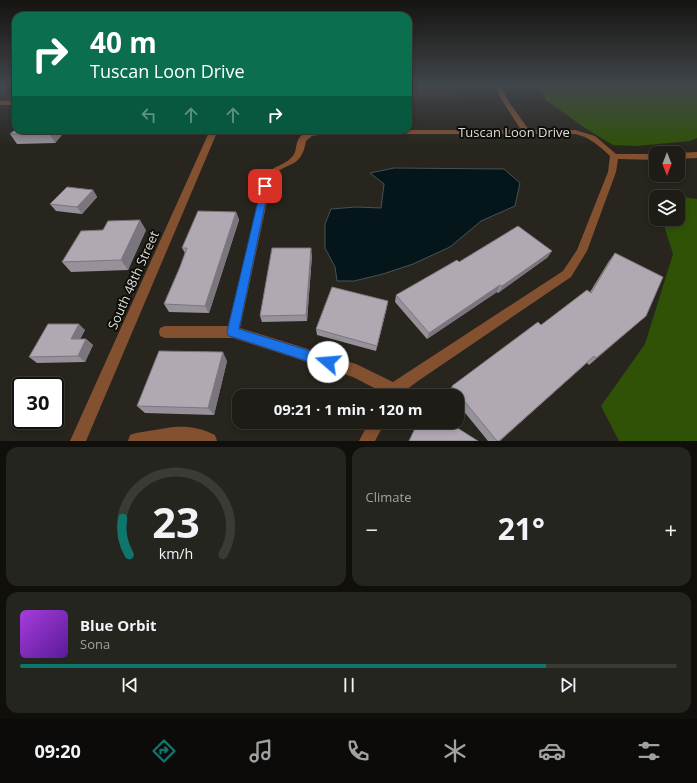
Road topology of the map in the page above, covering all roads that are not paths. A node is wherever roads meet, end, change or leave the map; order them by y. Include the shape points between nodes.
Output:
1 (508, 106) edge
2 (526, 131) junction
3 (412, 132) edge
4 (212, 134) edge
5 (310, 134) edge
6 (697, 155) edge
7 (614, 156) junction
8 (685, 156) edge
9 (649, 157) edge
10 (166, 332) dead end
11 (233, 332) junction
12 (385, 389) edge
13 (398, 389) edge
14 (373, 429) edge
15 (78, 441) edge
16 (136, 441) edge
17 (209, 441) edge
18 (367, 441) edge

1 - 2 street
2 - 3 street, Tuscan Loon Drive
2 - 7 street, Tuscan Loon Drive via 585,134 598,140
4 - 15 street, South 48th Street
5 - 11 street, Tuscan Loon Drive via 302,140 295,160 272,170 268,178
6 - 8 street
7 - 9 street
7 - 13 street via 612,172 582,251 567,274
10 - 11 street
11 - 12 street via 356,371
14 - 18 street
16 - 17 street via 183,434

